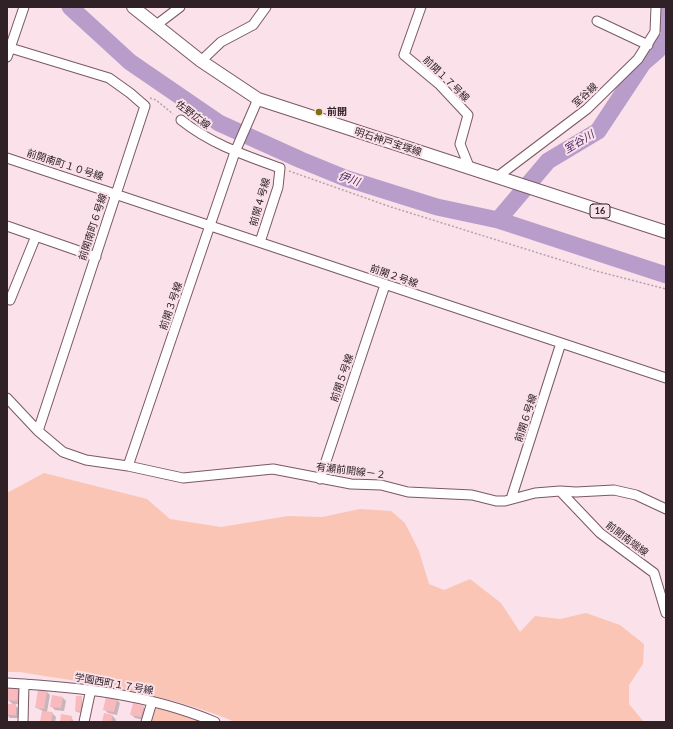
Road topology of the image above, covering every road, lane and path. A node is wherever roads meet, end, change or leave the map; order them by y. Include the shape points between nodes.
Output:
1 (24, 7) edge
2 (133, 7) edge
3 (180, 7) edge
4 (266, 7) edge
5 (421, 7) edge
6 (656, 7) edge
7 (597, 21) dead end
8 (155, 26) junction
9 (648, 45) junction
10 (8, 48) edge
11 (7, 58) edge
12 (201, 62) junction
13 (150, 98) dead end
14 (256, 104) junction
15 (181, 120) joint
16 (235, 152) junction
17 (7, 158) edge
18 (280, 168) junction
19 (470, 168) junction
20 (497, 177) junction
21 (116, 194) junction
22 (210, 225) junction
23 (7, 226) edge
24 (666, 232) edge
25 (36, 236) junction
26 (260, 242) junction
27 (96, 257) junction
28 (385, 285) junction
29 (666, 289) edge
30 (7, 300) edge
31 (561, 343) junction
32 (666, 378) edge
33 (7, 398) edge
34 (38, 431) junction
35 (128, 466) junction
36 (320, 479) junction
37 (560, 491) junction
38 (511, 499) junction
39 (666, 509) edge
40 (666, 613) edge
41 (7, 683) edge
42 (24, 684) junction
43 (91, 689) junction
44 (152, 702) junction
45 (23, 722) edge
46 (84, 722) edge
47 (146, 722) edge
48 (215, 722) edge

1 - 10 street
2 - 8 main road, 明石神戸宝塚線 / 16
3 - 8 street
4 - 12 street via 253,25 222,42
5 - 19 street, 前開１７号線 via 404,55 439,84 468,115 460,144
6 - 9 street, 室谷線 via 655,32
7 - 9 street
8 - 12 main road, 明石神戸宝塚線 / 16
9 - 20 street, 室谷線 via 638,59 587,109
10 - 11 street
10 - 21 street, 前開南町６号線 via 109,78 145,106
12 - 14 main road, 明石神戸宝塚線 / 16
13 - 15 path, 佐野広線
14 - 16 street
14 - 19 main road, 明石神戸宝塚線 / 16
15 - 16 street, 佐野広線 via 199,134
16 - 18 street, 前開４号線
16 - 22 street, 前開３号線
17 - 21 street, 前開南町１０号線
18 - 26 street, 前開４号線 via 278,187
18 - 29 path via 391,207 596,271
19 - 20 main road, 明石神戸宝塚線 / 16
20 - 24 main road, 明石神戸宝塚線 / 16
21 - 22 street, 前開２号線
21 - 27 street, 前開南町６号線
22 - 26 street, 前開２号線
22 - 35 street, 前開３号線
23 - 25 street
25 - 27 street
25 - 30 street via 10,300
26 - 28 street, 前開２号線
27 - 34 street, 前開南町６号線
28 - 31 street, 前開２号線
28 - 36 street, 前開５号線
31 - 32 street, 前開２号線
31 - 38 street, 前開６号線
33 - 34 street, 有瀬前開線－２
34 - 35 street, 有瀬前開線－２ via 63,452 86,460
35 - 36 street, 有瀬前開線－２ via 183,478 273,469
36 - 38 street, 有瀬前開線－２ via 381,485 408,492 472,495 505,502
37 - 38 street, 有瀬前開線－２ via 535,493
37 - 39 street, 有瀬前開線－２ via 614,490 636,495
37 - 40 street, 前開南端線 via 600,533 654,573
41 - 42 street, 学園西町１７号線
42 - 43 street, 学園西町１７号線
42 - 45 street
43 - 44 street, 学園西町１７号線
43 - 46 street
44 - 47 street
44 - 48 street, 学園西町１７号線

